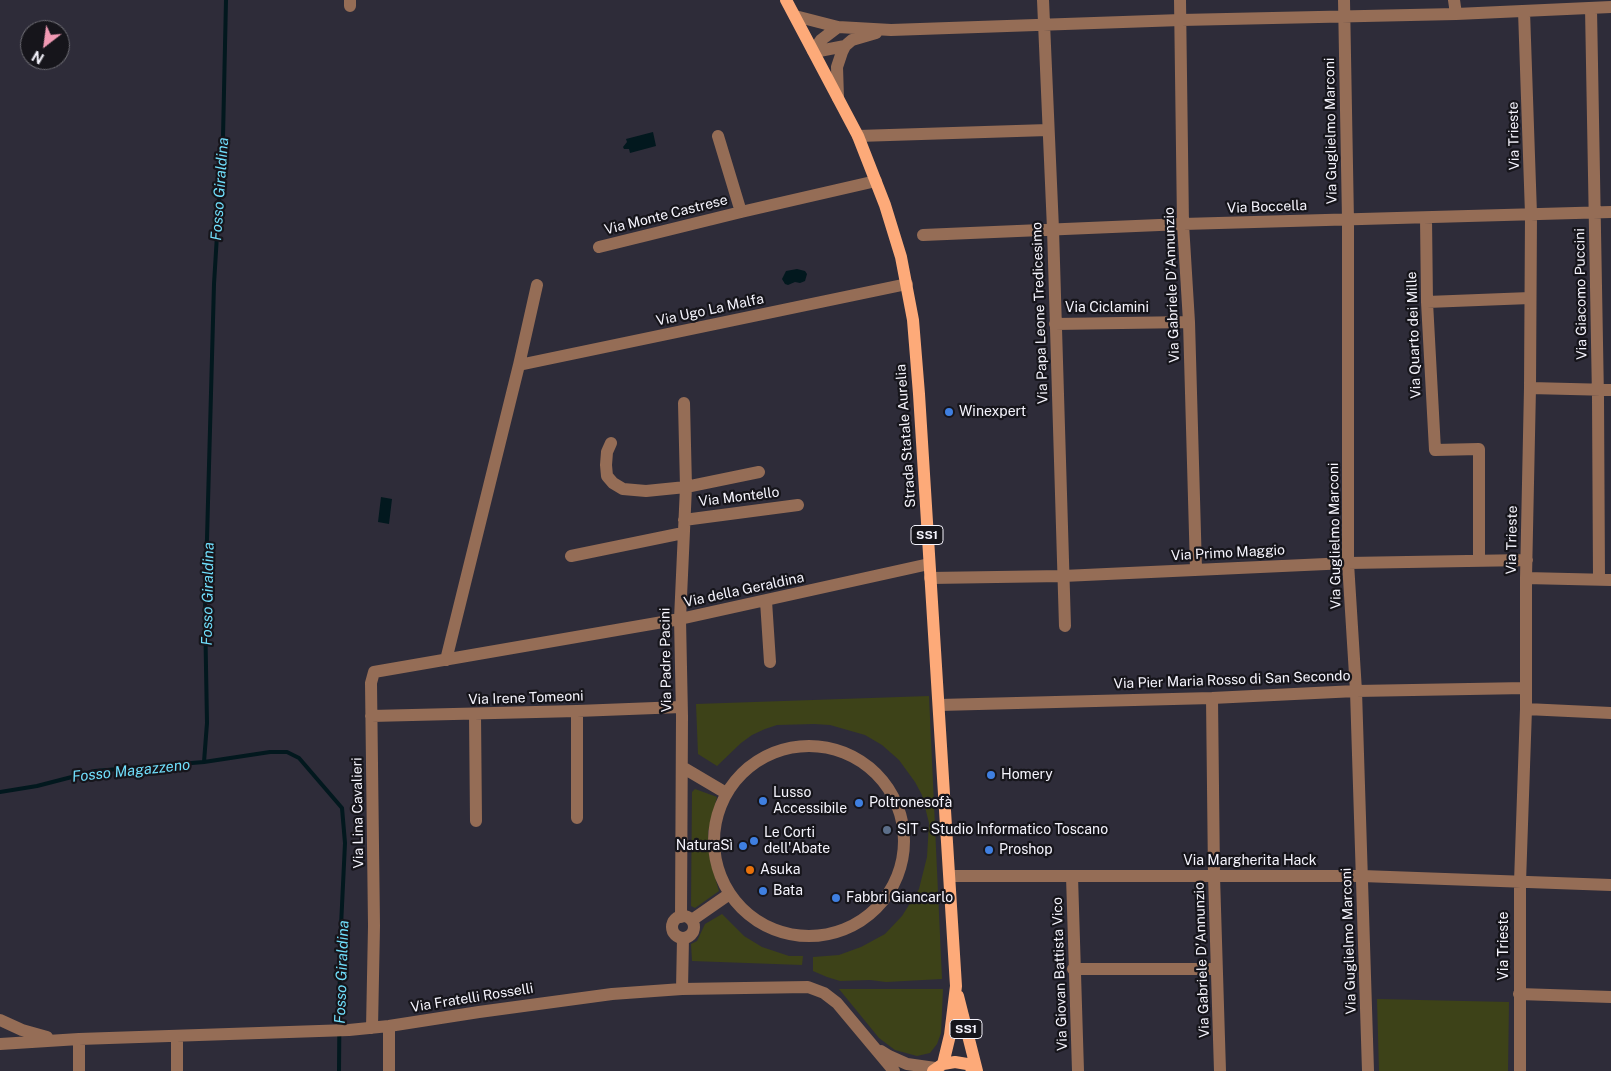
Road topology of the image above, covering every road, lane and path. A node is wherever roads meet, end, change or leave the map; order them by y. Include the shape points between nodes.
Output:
1 (786, 0) edge
2 (1043, 0) edge
3 (1180, 0) edge
4 (1344, 0) edge
5 (1454, 0) edge
6 (1591, 8) junction
7 (1611, 8) edge
8 (1524, 11) junction
9 (1456, 14) junction
10 (795, 16) junction
11 (1344, 16) junction
12 (1181, 20) junction
13 (1044, 25) junction
14 (838, 27) junction
15 (891, 30) junction
16 (845, 46) junction
17 (814, 51) junction
18 (838, 98) junction
19 (1048, 130) junction
20 (718, 136) dead end
21 (858, 136) junction
22 (876, 181) junction
23 (741, 212) junction
24 (1611, 212) edge
25 (1594, 213) junction
26 (1531, 214) junction
27 (1426, 218) junction
28 (1348, 220) junction
29 (1183, 224) junction
30 (1052, 229) junction
31 (923, 234) dead end
32 (599, 247) dead end
33 (907, 284) junction
34 (537, 285) dead end
35 (1530, 298) junction
36 (1427, 302) junction
37 (1189, 322) junction
38 (1055, 324) junction
39 (519, 365) junction
40 (1530, 388) junction
41 (1598, 390) junction
42 (1611, 390) edge
43 (684, 403) dead end
44 (611, 442) dead end
45 (759, 472) dead end
46 (686, 487) junction
47 (798, 505) dead end
48 (684, 520) junction
49 (684, 533) junction
50 (571, 556) dead end
51 (1527, 560) junction
52 (1479, 561) junction
53 (1348, 563) junction
54 (929, 564) junction
55 (1196, 569) junction
56 (1063, 576) junction
57 (930, 578) junction
58 (1526, 578) junction
59 (1605, 580) edge
60 (766, 601) junction
61 (680, 619) junction
62 (1065, 626) dead end
63 (446, 660) junction
64 (770, 662) dead end
65 (1526, 688) junction
66 (1356, 690) junction
67 (1212, 698) junction
68 (939, 705) junction
69 (681, 707) junction
70 (1526, 709) junction
71 (577, 712) junction
72 (1611, 713) edge
73 (475, 714) junction
74 (371, 716) junction
75 (682, 767) junction
76 (726, 794) junction
77 (577, 818) dead end
78 (476, 821) dead end
79 (950, 876) junction
80 (1072, 876) junction
81 (1214, 876) junction
82 (1362, 876) junction
83 (1520, 882) junction
84 (1611, 884) edge
85 (728, 895) junction
86 (686, 919) junction
87 (1074, 969) junction
88 (1216, 969) junction
89 (956, 986) junction
90 (682, 989) junction
91 (1519, 994) junction
92 (1611, 997) edge
93 (0, 1021) edge
94 (389, 1026) junction
95 (372, 1028) junction
96 (177, 1036) junction
97 (79, 1039) junction
98 (0, 1040) edge
99 (60, 1040) junction
100 (867, 1040) junction
101 (0, 1044) edge
102 (937, 1068) edge
103 (886, 1069) edge
104 (79, 1071) edge
105 (177, 1071) edge
106 (389, 1071) edge
107 (976, 1071) edge
108 (1078, 1071) edge
109 (1220, 1071) edge
110 (1368, 1071) edge
111 (1520, 1071) edge

1 - 10 main road, Strada Statale Aurelia / SS1
2 - 13 street, Via Papa Leone Tredicesimo
3 - 12 street, Via Gabriele D'Annunzio
4 - 11 street, Via Guglielmo Marconi
5 - 9 street
6 - 7 street
6 - 8 street
6 - 25 street, Via Giacomo Puccini
8 - 9 street
8 - 26 street, Via Trieste
9 - 11 street
10 - 14 street
10 - 17 main road, Strada Statale Aurelia / SS1
11 - 12 street
11 - 28 street, Via Guglielmo Marconi
12 - 13 street
12 - 29 street, Via Gabriele D'Annunzio
13 - 15 street
13 - 19 street, Via Papa Leone Tredicesimo
14 - 15 street
14 - 17 street via 821,40
15 - 16 street via 858,38
16 - 17 street
16 - 18 street via 837,67
17 - 18 main road, Strada Statale Aurelia / SS1
18 - 21 main road, Strada Statale Aurelia / SS1
19 - 21 street
19 - 30 street, Via Papa Leone Tredicesimo
20 - 23 street, Via Monte Castrese
21 - 22 main road, Strada Statale Aurelia / SS1
22 - 23 street, Via Monte Castrese
22 - 33 main road, Strada Statale Aurelia / SS1
23 - 32 street, Via Monte Castrese
24 - 25 street, Via Boccella
25 - 26 street, Via Boccella
25 - 41 street, Via Giacomo Puccini
26 - 27 street, Via Boccella
26 - 35 street, Via Trieste
27 - 28 street, Via Boccella
27 - 36 street, Via Quarto dei Mille
28 - 29 street, Via Boccella
28 - 53 street, Via Guglielmo Marconi
29 - 30 street, Via Boccella
29 - 37 street, Via Gabriele D'Annunzio
30 - 31 street, Via Boccella
30 - 38 street, Via Papa Leone Tredicesimo
33 - 39 street, Via Ugo La Malfa
33 - 54 main road, Strada Statale Aurelia / SS1 via 919,394
34 - 39 street
35 - 36 street
35 - 40 street, Via Trieste
36 - 52 street, Via Quarto dei Mille via 1435,450 1479,449
37 - 38 street, Via Ciclamini
37 - 55 street, Via Gabriele D'Annunzio
38 - 56 street, Via Papa Leone Tredicesimo
39 - 63 street
40 - 41 street
40 - 51 street, Via Trieste
41 - 42 street
41 - 59 street, Via Giacomo Puccini
43 - 46 street, Via Padre Pacini
44 - 46 street via 607,476 620,488 646,491
45 - 46 street
46 - 48 street, Via Padre Pacini
47 - 48 street, Via Montello
48 - 49 street, Via Padre Pacini
49 - 50 street
49 - 61 street, Via Padre Pacini
51 - 52 street, Via Primo Maggio
51 - 58 street, Via Trieste
52 - 53 street, Via Primo Maggio
53 - 55 street, Via Primo Maggio
53 - 66 street, Via Guglielmo Marconi
54 - 57 main road, Strada Statale Aurelia / SS1
54 - 60 street, Via della Geraldina
55 - 56 street, Via Primo Maggio
56 - 57 street, Via Primo Maggio
56 - 62 street, Via Papa Leone Tredicesimo
57 - 68 main road, Strada Statale Aurelia / SS1
58 - 59 street
58 - 65 street, Via Trieste
60 - 61 street, Via della Geraldina
60 - 64 street
61 - 63 street, Via della Geraldina
61 - 69 street, Via Padre Pacini
63 - 74 street, Via Lina Cavalieri via 374,672
65 - 66 street, Via Pier Maria Rosso di San Secondo
65 - 70 street, Via Trieste
66 - 67 street, Via Pier Maria Rosso di San Secondo
66 - 82 street, Via Guglielmo Marconi
67 - 68 street, Via Pier Maria Rosso di San Secondo
67 - 81 street, Via Gabriele D'Annunzio
68 - 79 main road, Strada Statale Aurelia / SS1
69 - 71 street, Via Irene Tomeoni
69 - 75 street, Via Padre Pacini
70 - 72 street
70 - 83 street, Via Trieste
71 - 73 street, Via Irene Tomeoni
71 - 77 street
73 - 74 street, Via Irene Tomeoni
73 - 78 street
74 - 95 street, Via Lina Cavalieri
75 - 76 street
75 - 86 street, Via Padre Pacini
76 - 85 street via 716,823 715,847 721,880
76 - 85 street via 740,774 767,755 795,746 829,748 867,765 885,784 898,807 904,833 901,864 889,892 869,914 848,929 811,936 784,934 755,921
79 - 80 street, Via Margherita Hack
79 - 89 main road, Strada Statale Aurelia / SS1
80 - 81 street, Via Margherita Hack
80 - 87 street, Via Giovan Battista Vico
81 - 82 street, Via Margherita Hack
81 - 88 street, Via Gabriele D'Annunzio
82 - 83 street, Via Margherita Hack
82 - 110 street, Via Guglielmo Marconi
83 - 84 street, Via Margherita Hack
83 - 91 street, Via Trieste
85 - 86 street
86 - 90 street, Via Padre Pacini via 675,921 673,927 682,938
87 - 88 street
87 - 108 street, Via Giovan Battista Vico
88 - 109 street, Via Gabriele D'Annunzio
89 - 102 main road, Strada Statale Aurelia / SS1 via 950,1035
89 - 107 main road, Strada Statale Aurelia / SS1
90 - 94 street, Via Fratelli Rosselli via 612,994
90 - 100 street, Via Fratelli Rosselli via 814,988 837,1003
91 - 92 street
91 - 111 street, Via Trieste
93 - 98 street
93 - 99 street via 29,1033
94 - 95 street, Via Fratelli Rosselli
94 - 106 street
95 - 96 street, Via Fratelli Rosselli
96 - 97 street, Via Fratelli Rosselli
96 - 105 street
97 - 99 street, Via Fratelli Rosselli
97 - 104 street
99 - 101 street
100 - 102 street, Via Fratelli Rosselli via 898,1061
100 - 103 street, Via Fratelli Rosselli
102 - 107 main road, SS1 via 961,1062

